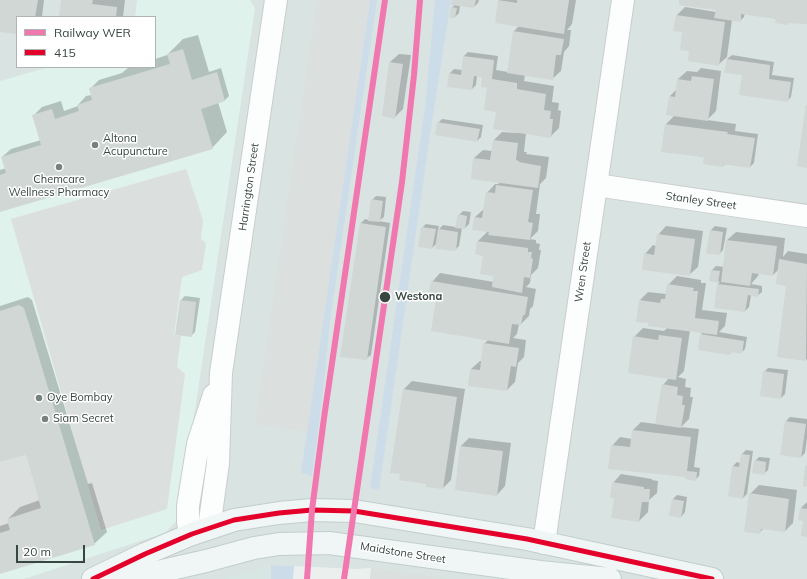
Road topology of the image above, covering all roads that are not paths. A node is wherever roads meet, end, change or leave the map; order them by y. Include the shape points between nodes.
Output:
1 (276, 0) edge
2 (623, 0) edge
3 (596, 185) junction
4 (807, 216) edge
5 (200, 531) junction
6 (544, 543) junction
7 (206, 561) junction
8 (523, 574) edge
9 (93, 579) edge
10 (127, 579) edge
11 (610, 579) edge
12 (712, 579) edge

1 - 5 street, Harrington Street via 221,374 198,444 188,506 188,523
2 - 3 street, Wren Street
3 - 4 street, Stanley Street
3 - 6 street, Wren Street
5 - 6 main road via 234,520 280,513 312,510 354,511
5 - 7 main road
5 - 9 main road
6 - 8 main road
6 - 12 main road
7 - 8 main road, Maidstone Street via 279,544 329,543
7 - 10 main road, Maidstone Street
8 - 11 main road, Maidstone Street

